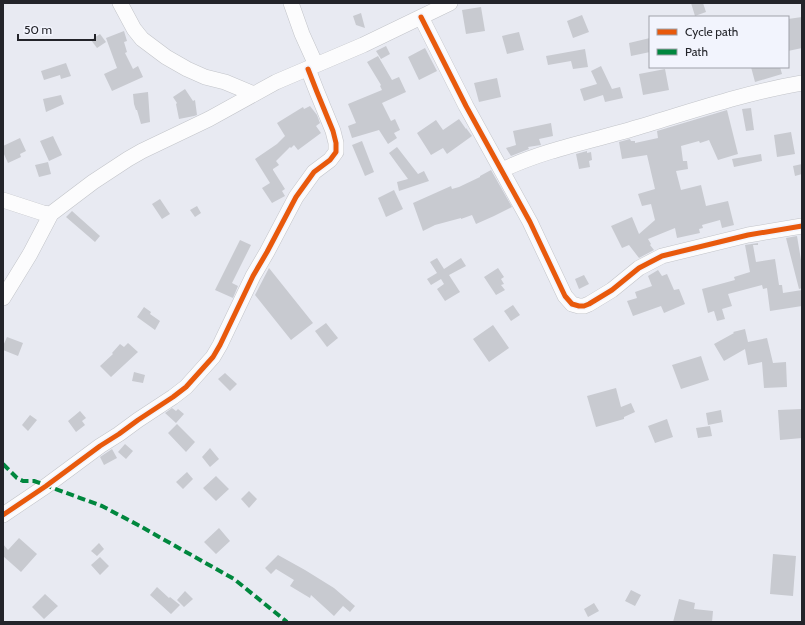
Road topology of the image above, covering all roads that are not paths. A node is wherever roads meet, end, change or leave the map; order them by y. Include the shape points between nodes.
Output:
1 (120, 3) edge
2 (291, 3) edge
3 (450, 3) edge
4 (421, 18) junction
5 (312, 67) junction
6 (802, 83) edge
7 (254, 94) junction
8 (502, 170) junction
9 (3, 200) edge
10 (51, 214) junction
11 (802, 226) edge
12 (3, 298) edge
13 (3, 515) edge

1 - 7 street via 142,39 166,57 205,77
2 - 5 street
3 - 4 street
4 - 5 street
4 - 8 street
5 - 7 street
5 - 13 street via 316,92 333,131 336,152 314,172 296,197 253,276 213,358 173,397
6 - 8 street via 738,97 543,153
7 - 10 street via 128,159
8 - 11 street via 565,296 572,304 579,306 589,304 619,285 639,268 662,256 748,235
9 - 10 street
10 - 12 street

